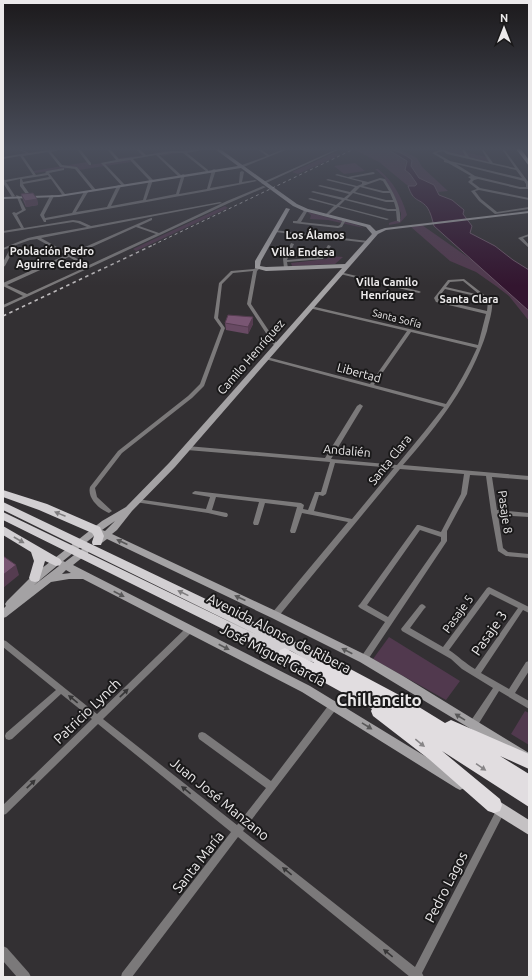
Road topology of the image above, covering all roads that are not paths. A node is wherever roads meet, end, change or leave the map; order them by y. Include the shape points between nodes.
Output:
1 (64, 195) edge
2 (84, 195) edge
3 (116, 195) edge
4 (146, 195) edge
5 (177, 195) edge
6 (243, 195) edge
7 (275, 195) edge
8 (279, 195) edge
9 (325, 195) edge
10 (350, 195) edge
11 (359, 195) edge
12 (392, 195) edge
13 (476, 195) edge
14 (508, 195) edge
15 (15, 196) junction
16 (29, 196) joint
17 (52, 196) junction
18 (3, 198) edge
19 (310, 199) dead end
20 (345, 199) junction
21 (529, 199) edge
22 (144, 201) junction
23 (394, 201) junction
24 (228, 202) junction
25 (337, 206) junction
26 (109, 207) junction
27 (529, 208) edge
28 (288, 209) junction
29 (306, 210) junction
30 (398, 210) junction
31 (528, 212) edge
32 (74, 213) junction
33 (162, 214) junction
34 (327, 215) junction
35 (44, 219) junction
36 (387, 219) dead end
37 (344, 220) junction
38 (399, 221) dead end
39 (48, 225) junction
40 (136, 226) junction
41 (368, 226) junction
42 (90, 227) junction
43 (23, 229) junction
44 (385, 229) junction
45 (276, 231) junction
46 (3, 232) edge
47 (158, 234) junction
48 (375, 234) junction
49 (529, 235) edge
50 (37, 237) junction
51 (368, 242) junction
52 (15, 244) junction
53 (292, 244) dead end
54 (329, 246) dead end
55 (529, 246) edge
56 (3, 249) edge
57 (69, 256) junction
58 (285, 261) junction
59 (3, 266) edge
60 (348, 266) junction
61 (89, 267) junction
62 (328, 267) junction
63 (286, 268) junction
64 (257, 269) junction
65 (341, 274) junction
66 (395, 282) dead end
67 (3, 285) edge
68 (392, 286) junction
69 (444, 288) junction
70 (419, 292) dead end
71 (27, 296) junction
72 (488, 299) junction
73 (3, 307) edge
74 (311, 307) junction
75 (489, 313) junction
76 (410, 331) junction
77 (276, 346) junction
78 (479, 347) junction
79 (267, 358) junction
80 (371, 386) junction
81 (360, 406) dead end
82 (447, 406) junction
83 (187, 448) junction
84 (330, 461) junction
85 (399, 467) junction
86 (467, 473) junction
87 (489, 475) junction
88 (529, 478) edge
89 (3, 493) edge
90 (195, 493) dead end
91 (214, 495) junction
92 (137, 501) junction
93 (262, 501) junction
94 (3, 506) edge
95 (301, 508) junction
96 (129, 509) junction
97 (109, 511) dead end
98 (208, 511) junction
99 (494, 512) junction
100 (310, 513) junction
101 (225, 514) dead end
102 (529, 515) edge
103 (3, 516) edge
104 (353, 521) junction
105 (256, 523) dead end
106 (3, 530) edge
107 (96, 530) junction
108 (293, 531) dead end
109 (106, 535) junction
110 (444, 536) junction
111 (60, 538) junction
112 (36, 549) junction
113 (96, 551) junction
114 (529, 556) edge
115 (61, 564) junction
116 (84, 576) junction
117 (36, 578) junction
118 (48, 580) junction
119 (422, 608) dead end
120 (526, 609) edge
121 (3, 613) edge
122 (275, 615) junction
123 (389, 621) junction
124 (189, 630) junction
125 (3, 643) edge
126 (444, 651) junction
127 (286, 654) joint
128 (319, 659) joint
129 (364, 659) junction
130 (529, 664) edge
131 (476, 674) junction
132 (344, 686) junction
133 (498, 687) junction
134 (61, 690) junction
135 (510, 694) junction
136 (396, 701) junction
137 (334, 705) junction
138 (529, 705) edge
139 (98, 719) junction
140 (473, 725) junction
141 (9, 736) dead end
142 (202, 736) dead end
143 (529, 759) edge
144 (529, 762) edge
145 (529, 783) edge
146 (272, 787) junction
147 (529, 799) edge
148 (497, 807) junction
149 (3, 811) edge
150 (529, 828) edge
151 (238, 832) junction
152 (3, 952) edge
153 (417, 976) edge
154 (25, 977) edge
155 (126, 977) edge

1 - 17 main road
2 - 32 street
3 - 26 street
4 - 22 street
5 - 22 street
6 - 24 street
7 - 28 main road
8 - 29 main road
9 - 20 street
10 - 20 street
11 - 23 street
12 - 23 street
13 - 27 street via 496,213
14 - 21 street
15 - 16 main road
15 - 18 main road
15 - 43 street via 24,210 14,214
16 - 17 main road
17 - 35 street via 42,214
19 - 25 street
20 - 25 street
20 - 30 street via 388,210
22 - 26 street
23 - 30 street
24 - 33 street
24 - 47 street
25 - 34 street
25 - 36 street
26 - 32 street
28 - 29 main road
28 - 45 main road
29 - 34 main road
29 - 37 street via 296,223 338,227
30 - 38 street
31 - 44 main road, Camilo Henríquez
32 - 35 street
33 - 40 street
33 - 42 street
34 - 37 main road
35 - 39 street
37 - 41 main road
39 - 42 street via 75,221
39 - 43 street
40 - 47 street
40 - 57 street
41 - 44 main road
41 - 48 main road
42 - 50 street
43 - 46 street
44 - 48 main road, Camilo Henríquez
45 - 51 street
45 - 64 main road via 257,263
47 - 61 street
48 - 51 main road, Camilo Henríquez
49 - 55 street via 520,238
50 - 52 street
50 - 57 street
51 - 60 main road, Camilo Henríquez
52 - 56 street
52 - 59 street
53 - 58 street
54 - 58 street via 322,258
57 - 61 street
57 - 67 street
58 - 63 street
60 - 62 main road
60 - 65 main road, Camilo Henríquez
61 - 71 street
62 - 63 main road
62 - 65 main road
63 - 64 main road
64 - 77 street via 249,304
64 - 97 street via 232,272 220,284 216,318 223,328 202,384 190,397 120,452 92,488 96,500
65 - 68 street
65 - 74 main road, Camilo Henríquez
66 - 68 street
67 - 71 street
68 - 70 street
69 - 72 street
69 - 72 street via 450,281 464,280
69 - 75 street via 436,300
71 - 73 street
72 - 75 street, Santa Clara
74 - 76 street, Santa Sofía
74 - 77 main road, Camilo Henríquez
75 - 78 street, Santa Clara
76 - 78 street, Santa Sofía
76 - 80 street
77 - 79 main road, Camilo Henríquez
78 - 82 street, Santa Clara via 470,370
79 - 80 street, Libertad
79 - 83 main road, Camilo Henríquez
80 - 82 street, Libertad
81 - 84 street
82 - 85 street, Santa Clara
83 - 84 street, Andalién
83 - 92 main road, Camilo Henríquez
84 - 85 street, Andalién
84 - 100 street via 322,494 317,493
85 - 86 street, Andalién
85 - 104 street, Santa Clara
86 - 87 street, Andalién
86 - 110 street via 464,494 444,531
87 - 88 street, Andalién
87 - 99 street, Pasaje 8
107 -> 89 highway
90 - 91 street
91 - 93 street
91 - 98 street
92 - 96 main road, Camilo Henríquez
92 - 98 street
93 - 95 street
93 - 105 street
94 - 111 highway, Avenida Alonso de Ribera
95 - 100 street
95 - 108 street
96 - 107 main road, Camilo Henríquez
96 - 109 main road, Camilo Henríquez
98 - 101 street
99 - 102 street
99 - 114 street, Pasaje 8 via 502,552
100 - 104 street
103 - 111 highway, Avenida Alonso de Ribera
104 - 122 street, Santa Clara
106 -> 112 highway
107 - 109 main road
107 - 113 highway via 99,536
107 - 115 main road, Camilo Henríquez via 66,554
109 - 113 main road, Camilo Henríquez
122 -> 109 main road
110 - 123 street via 444,541
110 - 123 street via 419,526 362,606
111 - 113 highway, Avenida Alonso de Ribera
112 - 115 highway
112 - 117 highway via 40,561
113 - 115 main road, Camilo Henríquez
113 - 127 highway, Avenida Alonso de Ribera
128 -> 113 highway, Avenida Alonso de Ribera
115 - 116 main road, José Miguel García
115 - 117 main road, Camilo Henríquez
115 - 118 main road, Camilo Henríquez
116 - 118 main road
116 -> 124 main road, José Miguel García
117 - 121 main road, Camilo Henríquez
118 - 121 main road, Camilo Henríquez
119 - 126 street via 405,629
120 - 126 street, Pasaje 5 via 489,590
120 - 131 street, Pasaje 3
129 -> 122 main road
123 - 129 street
124 -> 137 main road, José Miguel García
139 -> 124 street, Patricio Lynch
125 - 134 street, Juan José Manzano
126 - 131 street
127 - 132 highway, Avenida Alonso de Ribera
128 - 136 highway, Avenida Alonso de Ribera
140 -> 129 main road
130 - 135 street
131 - 133 street
132 -> 147 highway, Avenida Alonso de Ribera via 431,735
132 -> 148 highway via 411,736
133 - 135 street
133 - 140 street
139 -> 134 street, Juan José Manzano
134 - 141 street
135 - 138 street
136 - 144 highway
136 - 145 highway, Avenida Alonso de Ribera
137 - 146 street, Santa María
137 -> 148 main road, José Miguel García
149 -> 139 street, Patricio Lynch
151 -> 139 street, Juan José Manzano
140 - 143 main road
142 - 146 street
146 - 151 street, Santa María
148 - 150 main road, José Miguel García
148 - 153 street, Pedro Lagos
153 -> 151 street, Juan José Manzano
151 - 155 street, Santa María
152 - 154 street

